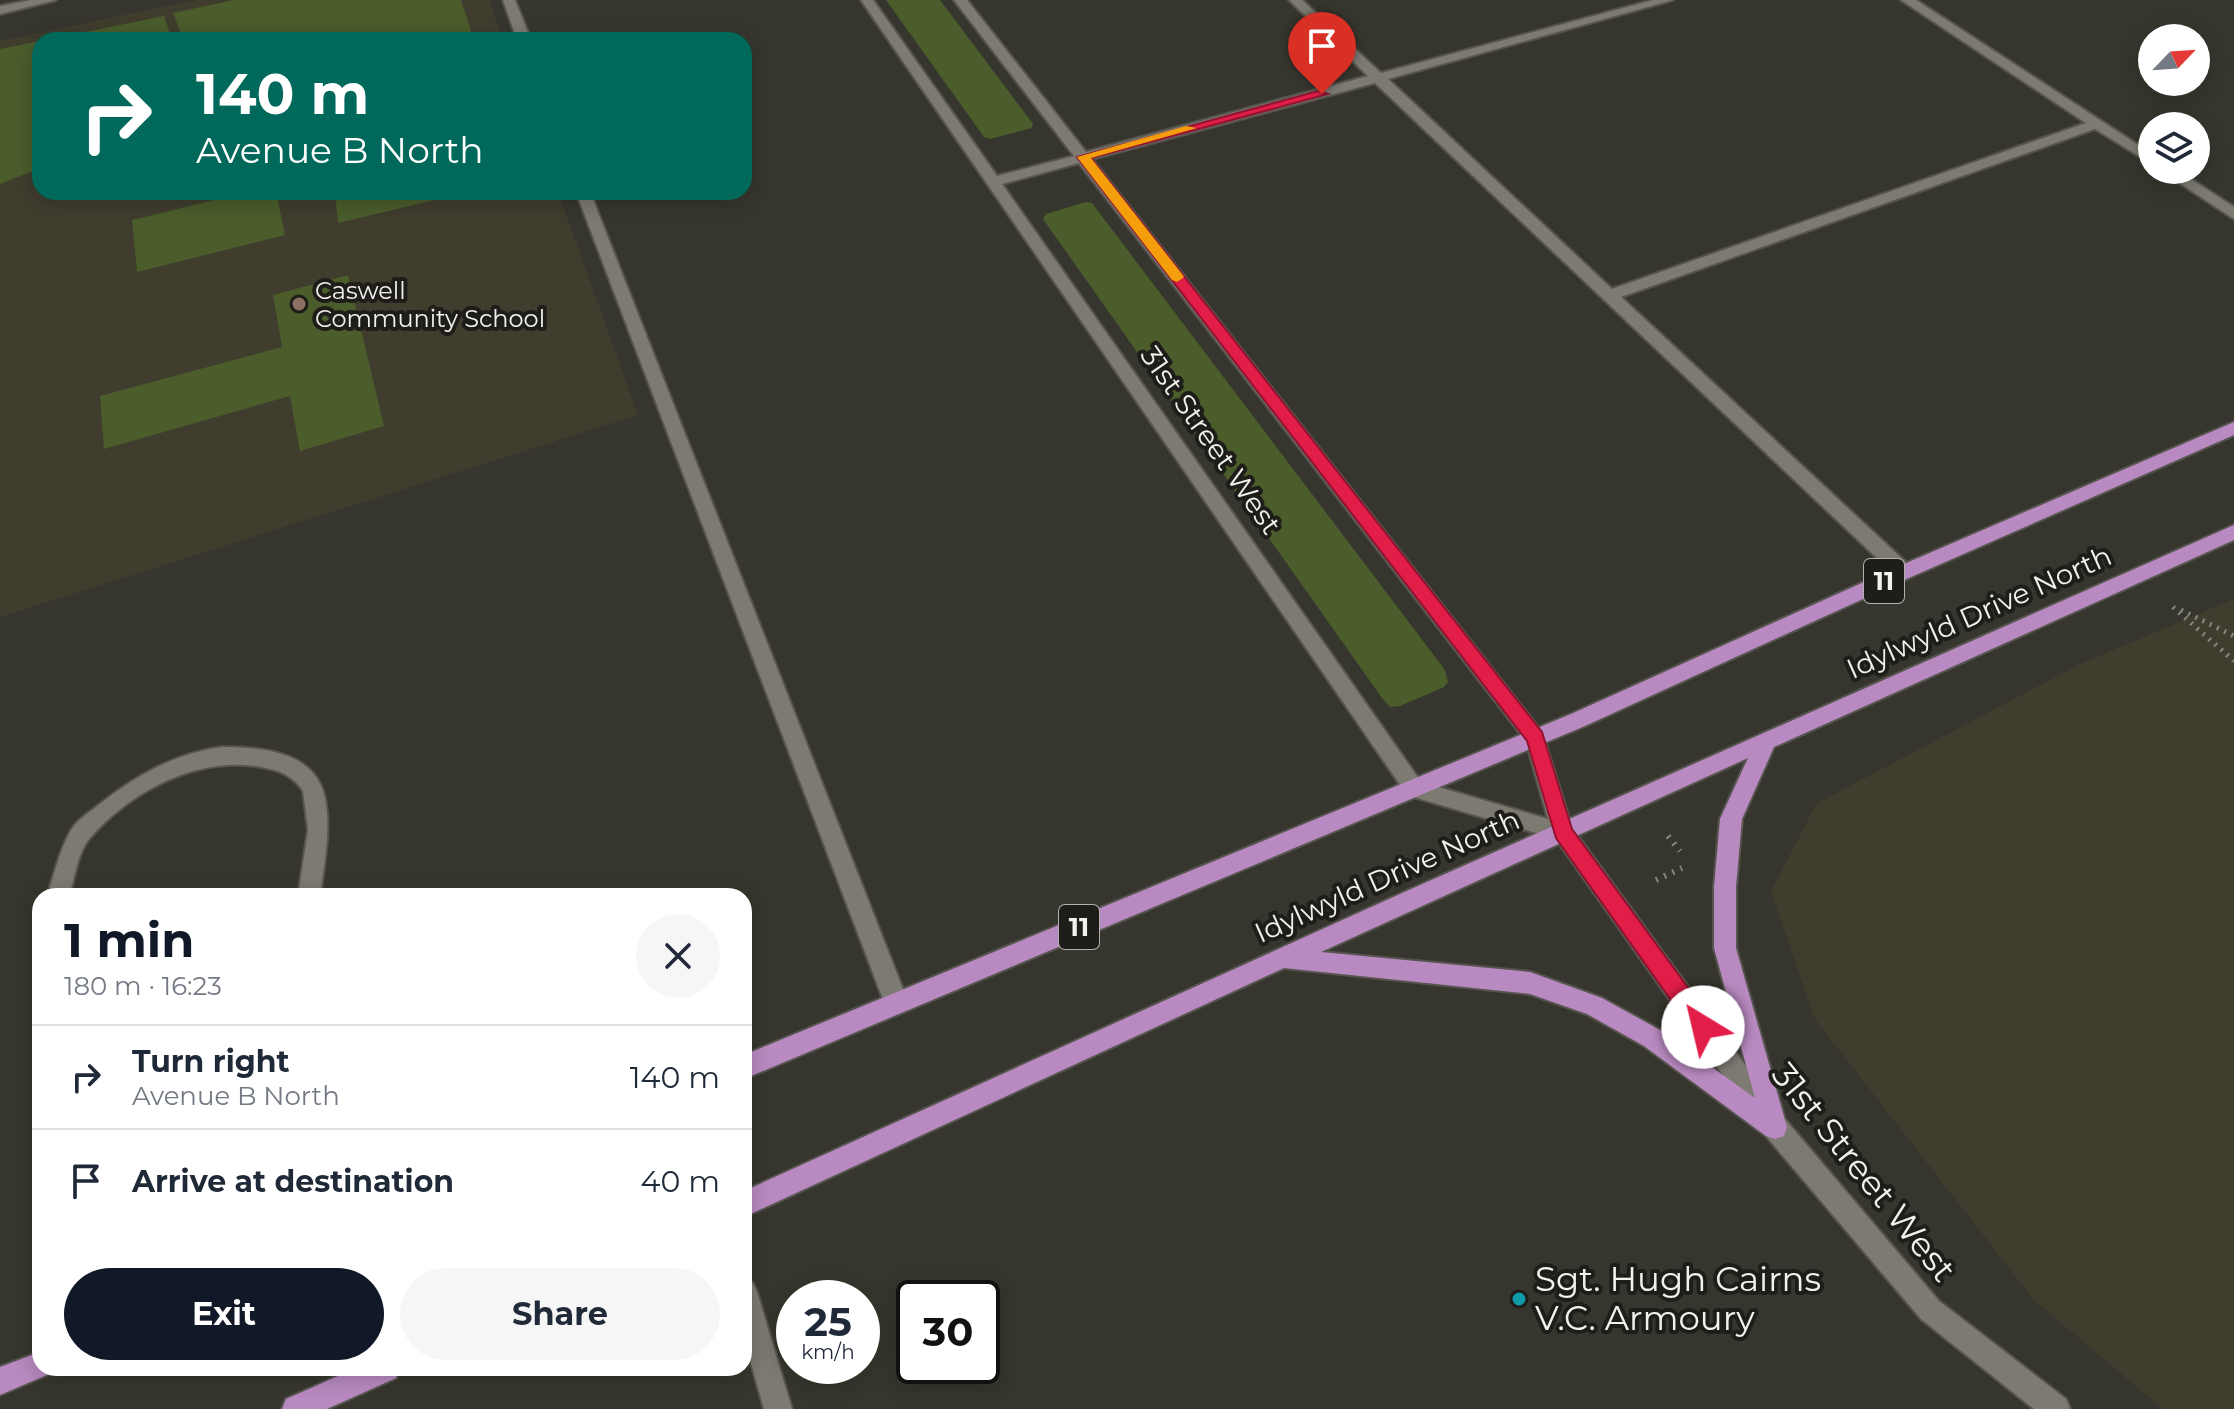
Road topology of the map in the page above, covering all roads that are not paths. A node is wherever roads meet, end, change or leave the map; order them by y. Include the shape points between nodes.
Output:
1 (50, 0) edge
2 (509, 0) edge
3 (867, 0) edge
4 (960, 0) edge
5 (1295, 0) edge
6 (1667, 0) edge
7 (1907, 0) edge
8 (0, 10) edge
9 (521, 32) edge
10 (1378, 79) junction
11 (2097, 124) junction
12 (2138, 151) edge
13 (1083, 157) junction
14 (992, 182) junction
15 (2188, 184) edge
16 (586, 200) edge
17 (2234, 214) edge
18 (1607, 296) junction
19 (2234, 428) edge
20 (2234, 532) edge
21 (1904, 572) junction
22 (1535, 738) junction
23 (1765, 744) junction
24 (1414, 789) junction
25 (1563, 832) junction
26 (61, 888) edge
27 (310, 888) edge
28 (1283, 958) junction
29 (896, 1002) junction
30 (752, 1064) edge
31 (1775, 1127) junction
32 (752, 1200) edge
33 (752, 1320) edge
34 (32, 1368) edge
35 (368, 1376) edge
36 (0, 1381) edge
37 (296, 1409) edge
38 (778, 1409) edge
39 (2056, 1409) edge

1 - 8 street
2 - 9 street
3 - 14 street, 31st Street West
4 - 13 street, 31st Street West
5 - 10 street
6 - 10 street
7 - 11 street
10 - 13 street
10 - 18 street
11 - 12 street
11 - 18 street
13 - 14 street
13 - 22 street, 31st Street West
14 - 24 street, 31st Street West
15 - 17 street
16 - 29 street
18 - 21 street
19 - 21 main road, 11
20 - 23 main road, Idylwyld Drive North
21 - 22 main road, 11
22 - 24 main road, 11
22 - 25 street, 31st Street West
23 - 25 main road, Idylwyld Drive North
23 - 31 main road via 1731,819 1725,948
24 - 25 street
24 - 29 main road, 11
25 - 28 main road, Idylwyld Drive North
25 - 31 street, 31st Street West
26 - 27 street via 80,834 128,793 193,759 242,754 284,762 301,773 314,792 318,820
28 - 31 main road via 1530,983 1594,1006 1652,1038
28 - 32 main road, Idylwyld Drive North
29 - 30 main road, 11
31 - 39 street, 31st Street West via 1930,1310
33 - 38 street
34 - 36 main road
35 - 37 main road

